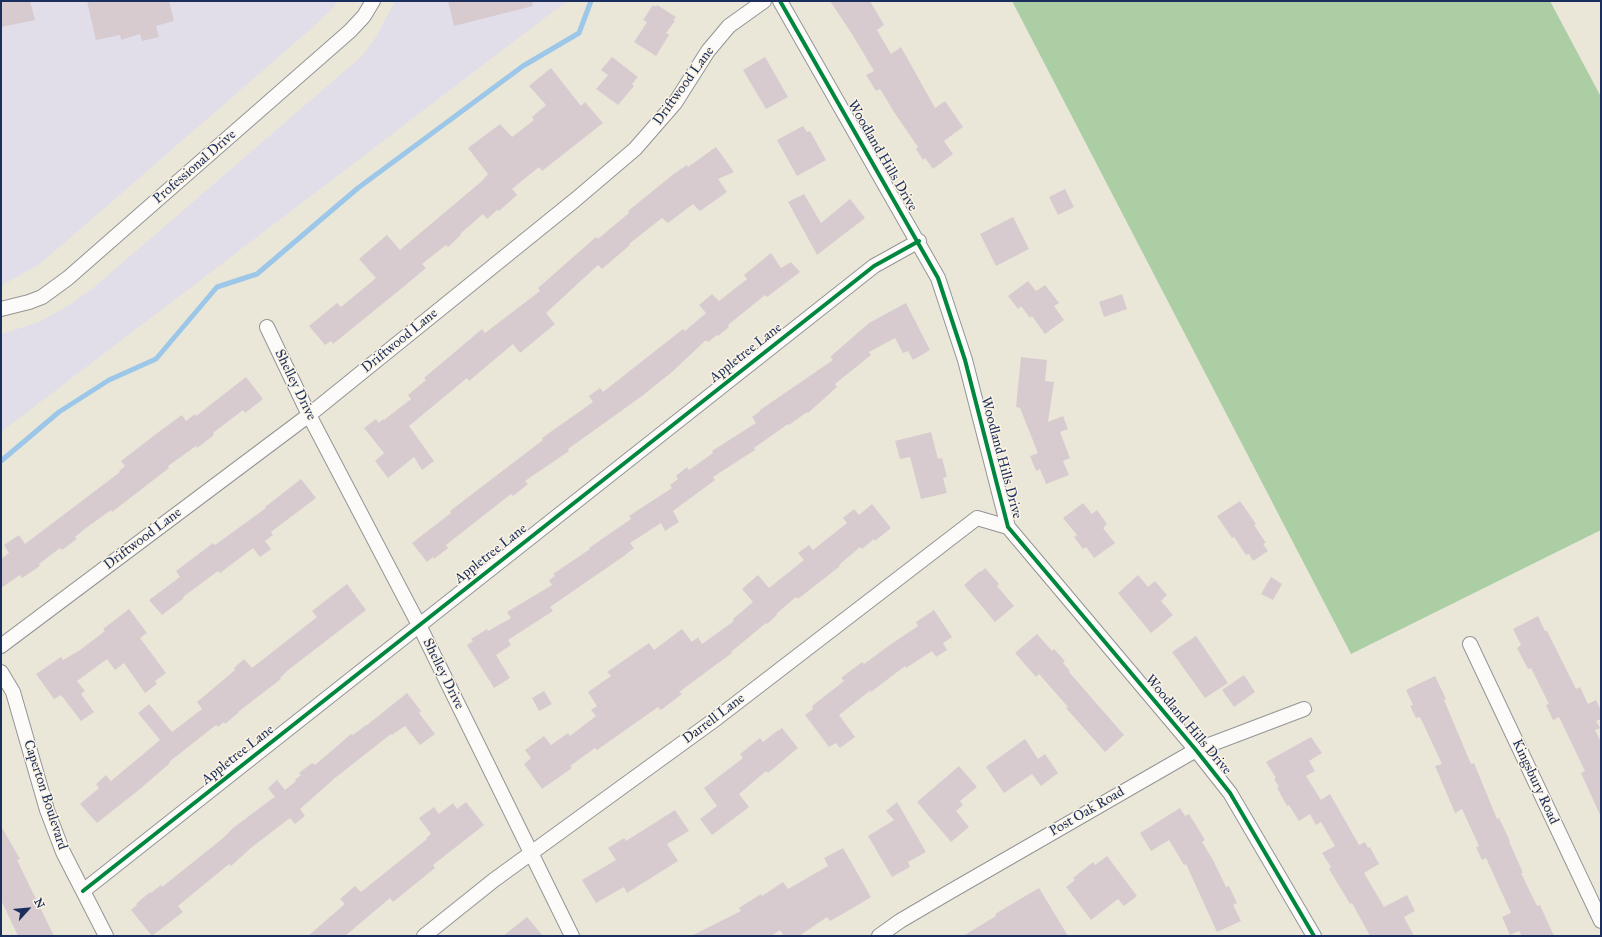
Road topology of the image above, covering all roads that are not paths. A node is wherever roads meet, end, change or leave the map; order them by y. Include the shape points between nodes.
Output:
1 (373, 1) edge
2 (764, 1) edge
3 (780, 1) edge
4 (919, 241) junction
5 (1, 309) edge
6 (267, 327) dead end
7 (309, 415) junction
8 (1008, 527) junction
9 (419, 625) junction
10 (1470, 644) dead end
11 (1, 646) edge
12 (1, 672) edge
13 (1304, 709) dead end
14 (1196, 750) junction
15 (532, 854) junction
16 (83, 891) junction
17 (1601, 921) edge
18 (106, 936) edge
19 (424, 936) edge
20 (572, 936) edge
21 (879, 936) edge
22 (1314, 936) edge

1 - 5 street, Professional Drive via 350,31 68,278 42,297
2 - 7 street, Driftwood Lane via 729,26 708,51 675,103 635,149
3 - 4 street, Woodland Hills Drive
4 - 8 street, Woodland Hills Drive via 938,278 952,318
4 - 9 street, Appletree Lane via 874,266
6 - 7 street, Shelley Drive
7 - 9 street, Shelley Drive
7 - 11 street, Driftwood Lane
8 - 14 street, Woodland Hills Drive
8 - 15 street, Darrell Lane via 977,518 717,718 606,797
9 - 15 street, Shelley Drive
9 - 16 street, Appletree Lane
10 - 17 street, Kingsbury Road
12 - 16 street, Caperton Boulevard via 13,692 47,810 63,852
13 - 14 street, Post Oak Road
14 - 21 street, Post Oak Road via 946,894
14 - 22 street, Woodland Hills Drive via 1230,793
15 - 19 street, Darrell Lane via 494,880
15 - 20 street, Shelley Drive
16 - 18 street, Caperton Boulevard

